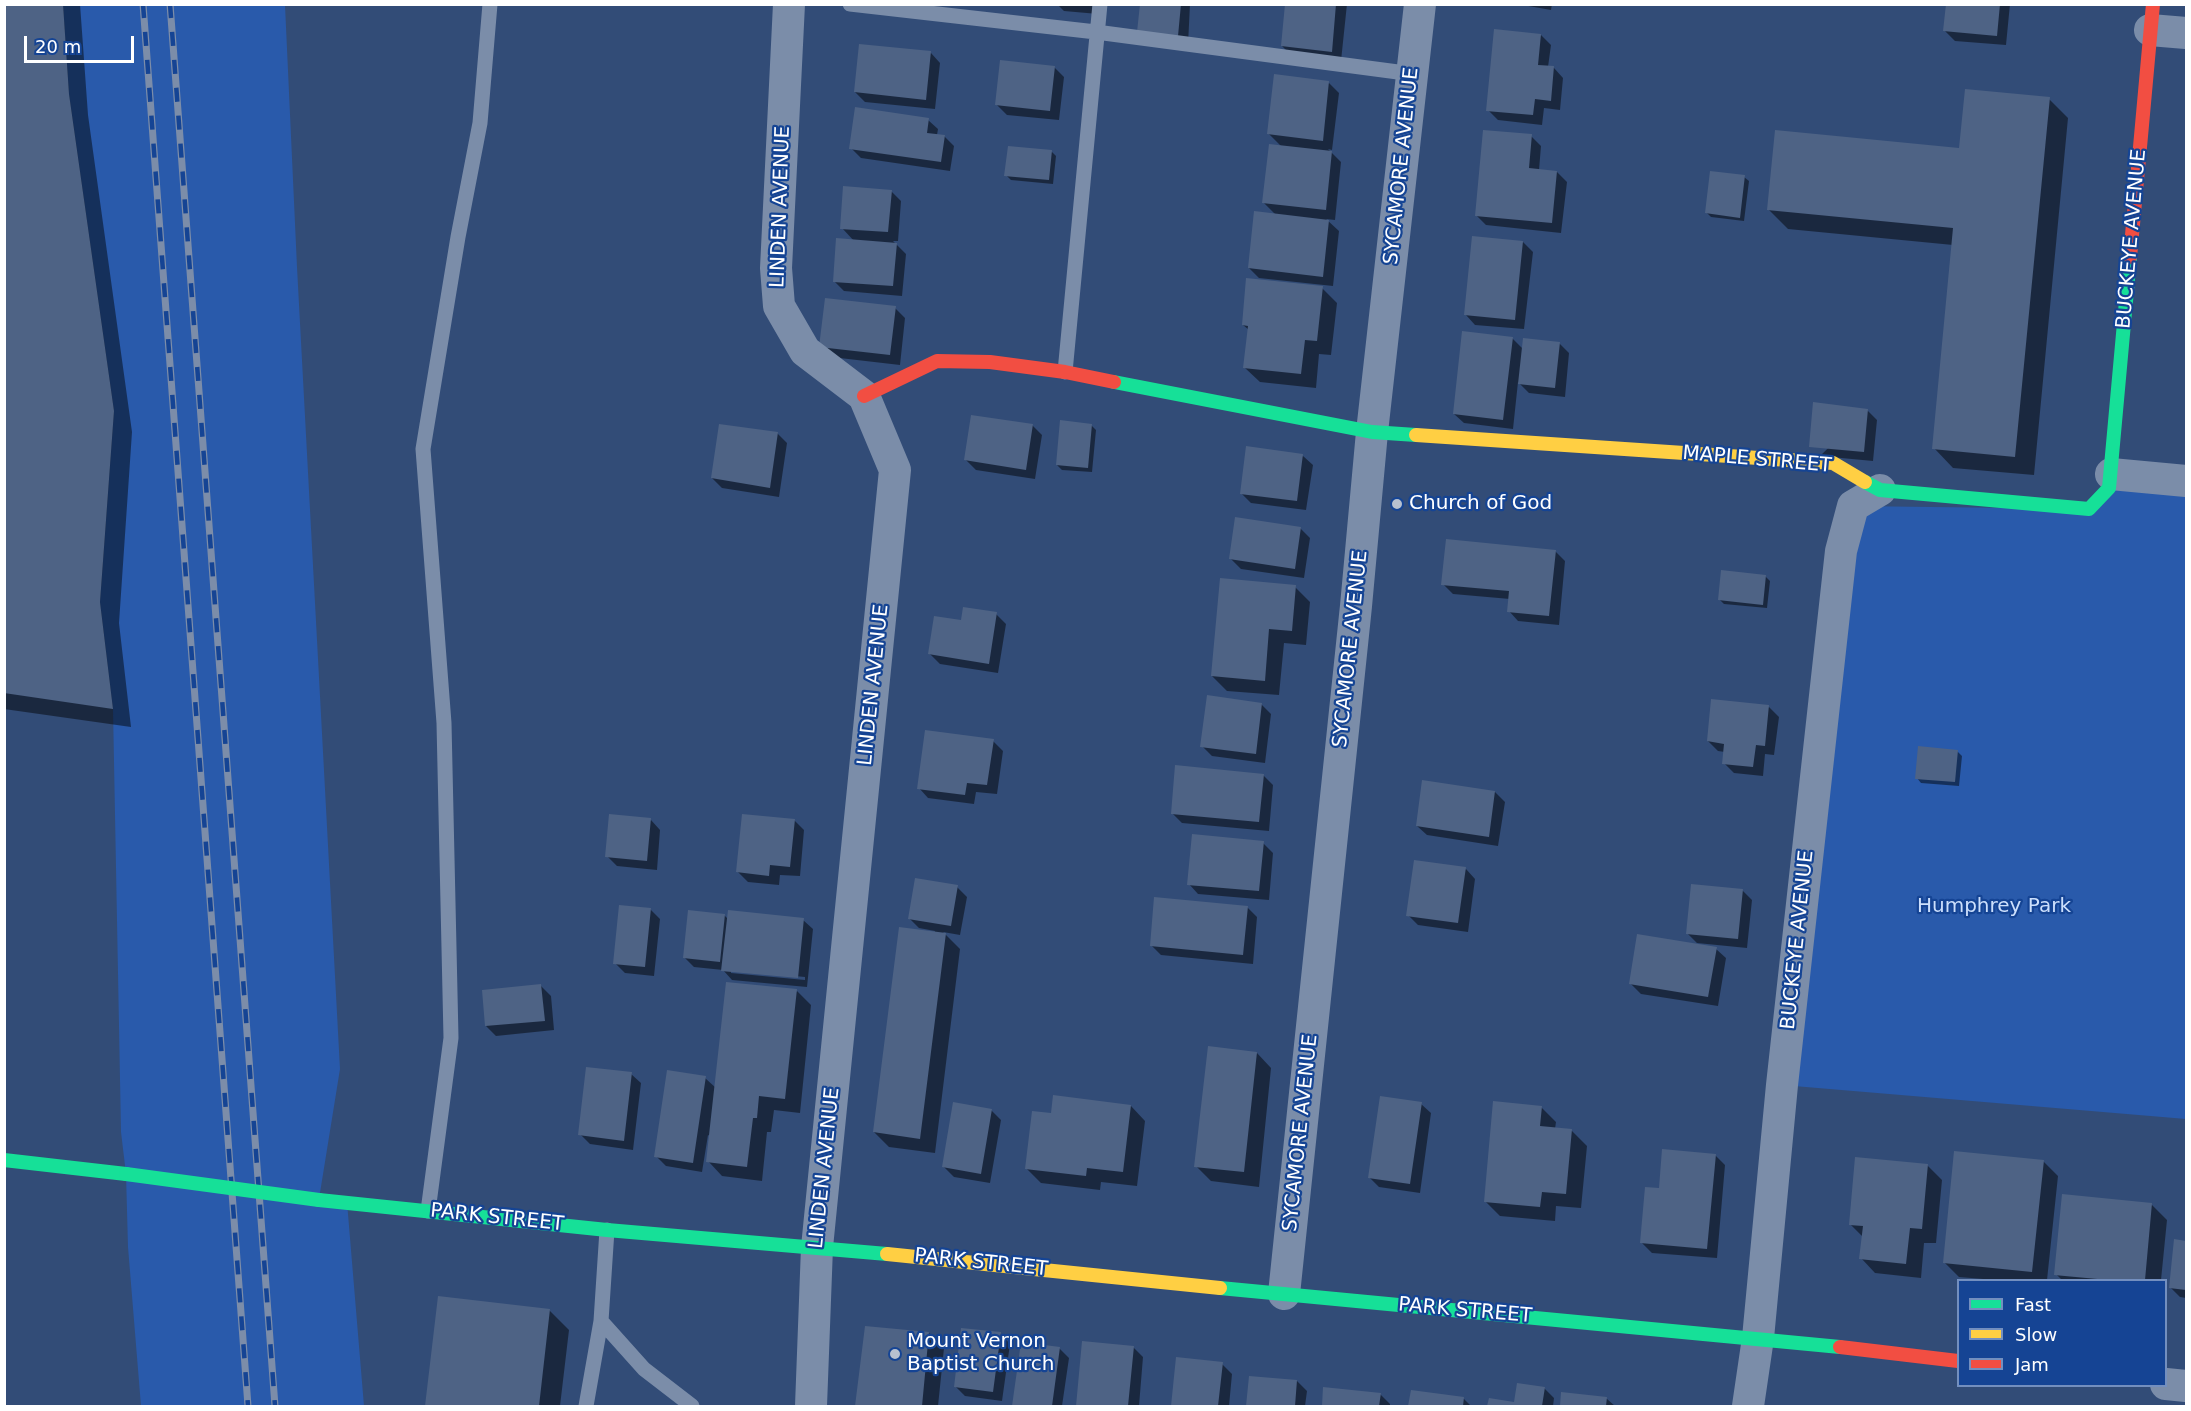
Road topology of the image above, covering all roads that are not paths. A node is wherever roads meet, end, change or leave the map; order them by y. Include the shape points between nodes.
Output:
1 (490, 4) edge
2 (789, 4) edge
3 (850, 4) edge
4 (1100, 4) edge
5 (1420, 4) edge
6 (2151, 17) edge
7 (1096, 32) junction
8 (2187, 33) edge
9 (1413, 74) junction
10 (1065, 372) junction
11 (864, 396) junction
12 (1372, 432) junction
13 (2111, 474) junction
14 (2187, 481) edge
15 (1880, 490) junction
16 (4, 1160) edge
17 (428, 1211) junction
18 (607, 1230) junction
19 (816, 1246) junction
20 (1284, 1294) junction
21 (601, 1322) junction
22 (1758, 1338) junction
23 (1957, 1361) edge
24 (2167, 1384) edge
25 (2187, 1386) edge
26 (586, 1407) edge
27 (692, 1407) edge
28 (811, 1407) edge
29 (1749, 1407) edge

1 - 17 lane via 480,123 423,449 444,723 451,1038
2 - 11 street, LINDEN AVENUE via 776,268 779,306 805,351
3 - 7 lane
4 - 7 lane
5 - 9 street, SYCAMORE AVENUE
6 - 8 street
6 - 13 street, BUCKEYE AVENUE
7 - 9 lane
7 - 10 lane
9 - 12 street, SYCAMORE AVENUE
10 - 11 street, MAPLE STREET via 990,362 937,361
10 - 12 street, MAPLE STREET
11 - 19 street, LINDEN AVENUE via 895,470
12 - 15 street, MAPLE STREET via 1833,463
12 - 20 street, SYCAMORE AVENUE
13 - 14 street
13 - 15 street, MAPLE STREET via 2109,488 2089,509
15 - 22 street, BUCKEYE AVENUE via 1853,506 1841,551
16 - 17 street, PARK STREET, bridge
17 - 18 street, PARK STREET
18 - 19 street, PARK STREET
18 - 21 lane
19 - 20 street, PARK STREET
19 - 28 street, LINDEN AVENUE
20 - 22 street, PARK STREET
21 - 26 lane
21 - 27 lane via 644,1369
22 - 23 street, PARK STREET
22 - 29 street, BUCKEYE AVENUE
24 - 25 street

